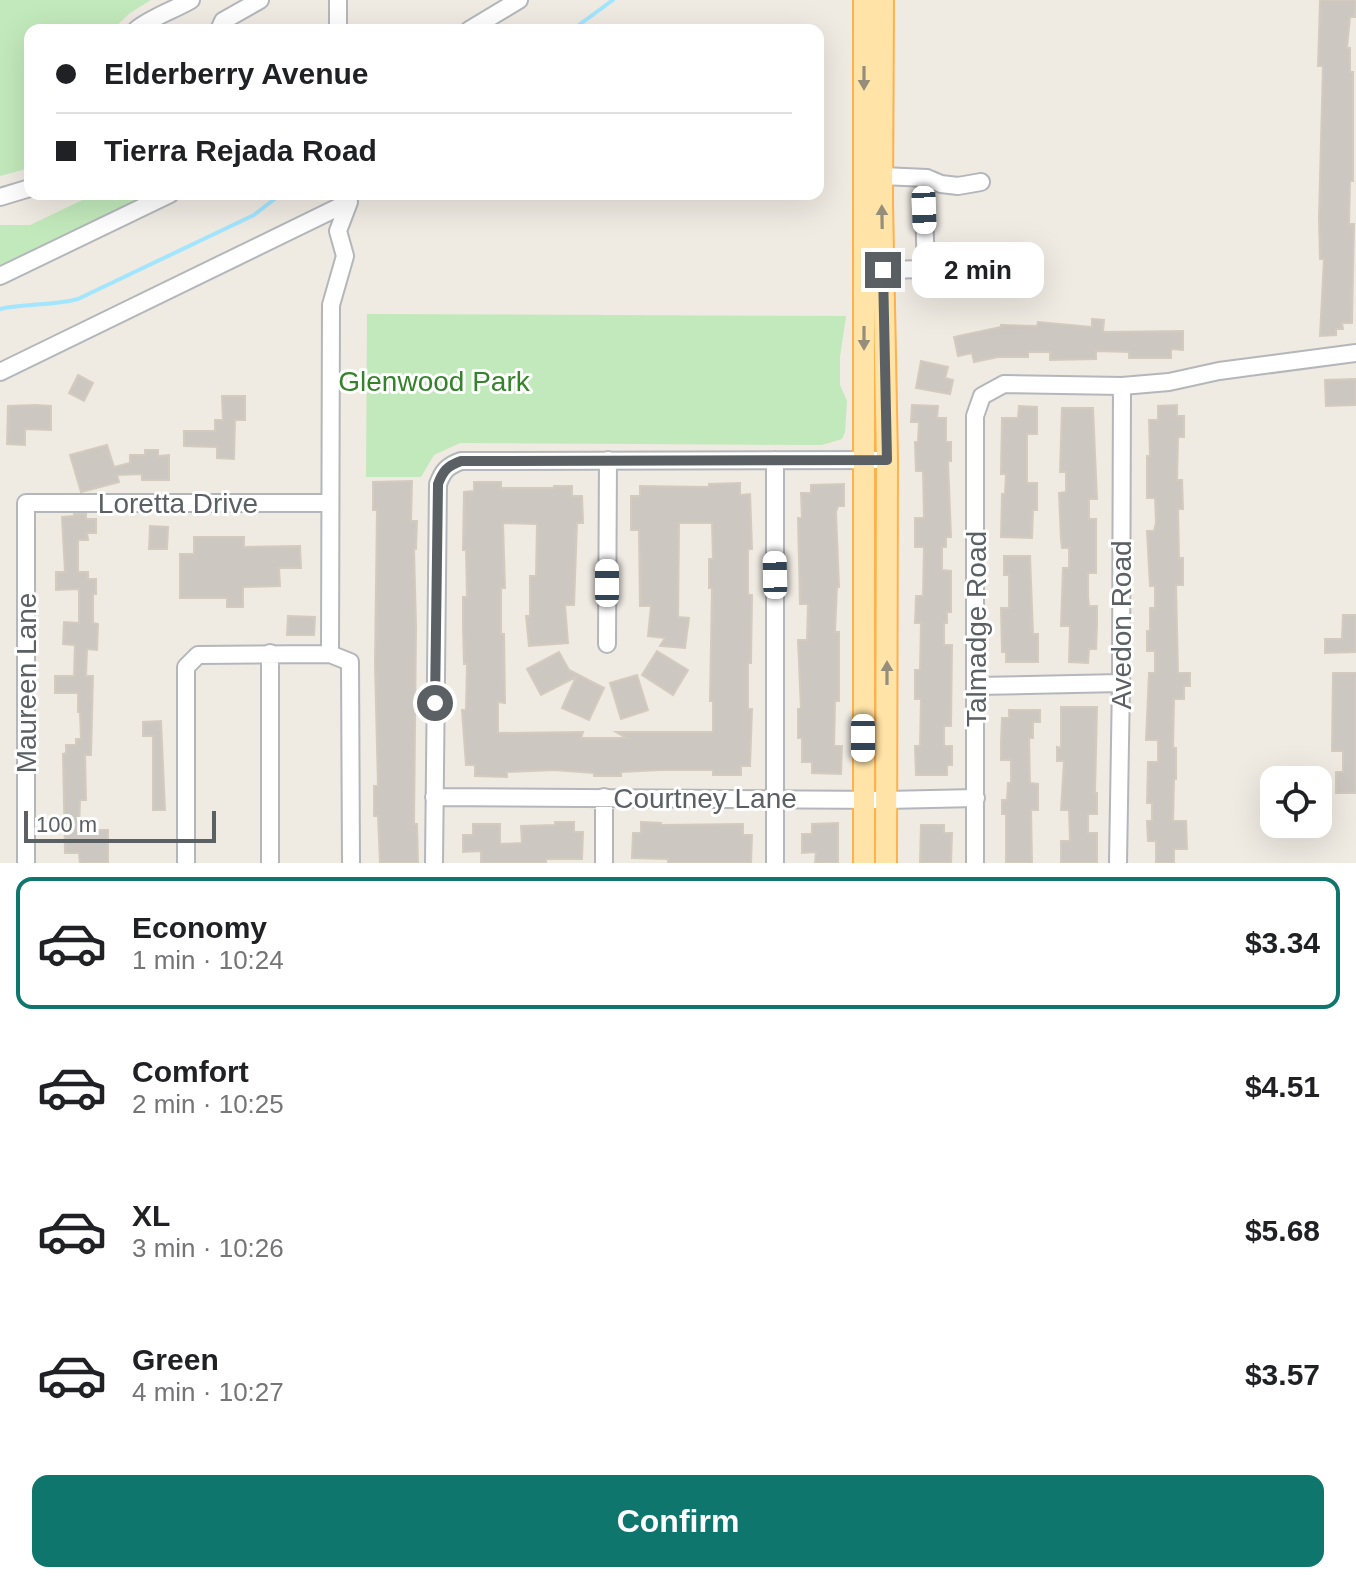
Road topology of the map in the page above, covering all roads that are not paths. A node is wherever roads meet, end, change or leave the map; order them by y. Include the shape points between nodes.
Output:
1 (191, 0) edge
2 (260, 0) edge
3 (338, 0) edge
4 (519, 0) edge
5 (864, 0) edge
6 (883, 0) edge
7 (163, 22) edge
8 (142, 24) edge
9 (222, 24) edge
10 (338, 24) edge
11 (479, 24) edge
12 (882, 176) junction
13 (927, 178) junction
14 (981, 182) dead end
15 (24, 190) edge
16 (0, 197) edge
17 (158, 200) edge
18 (883, 270) junction
19 (0, 276) edge
20 (1356, 353) edge
21 (0, 372) edge
22 (1122, 386) junction
23 (608, 460) junction
24 (775, 460) junction
25 (887, 460) junction
26 (864, 461) junction
27 (26, 503) joint
28 (330, 503) junction
29 (607, 644) dead end
30 (270, 653) junction
31 (330, 654) junction
32 (1121, 683) junction
33 (976, 686) junction
34 (434, 797) junction
35 (604, 797) junction
36 (776, 798) junction
37 (976, 798) junction
38 (863, 800) junction
39 (886, 800) junction
40 (26, 863) edge
41 (186, 863) edge
42 (270, 863) edge
43 (351, 863) edge
44 (434, 863) edge
45 (604, 863) edge
46 (775, 863) edge
47 (864, 863) edge
48 (886, 863) edge
49 (975, 863) edge
50 (1118, 863) edge

1 - 7 street
2 - 9 street
3 - 10 street
4 - 11 street
5 -> 26 main road
6 - 12 main road
7 - 8 street
12 - 13 street
18 -> 12 main road
13 - 14 street via 958,186
13 - 18 street via 926,269
15 - 16 street
17 - 19 street
18 - 25 main road
20 - 22 street
21 - 28 street via 349,202 338,231 345,256 331,305
22 - 32 street, Avedon Road
22 - 33 street, Talmadge Road via 1004,384 982,396 975,416
23 - 24 street
23 - 29 street
23 - 34 street via 461,461 442,472
24 - 26 street
24 - 36 street
25 - 26 street
39 -> 25 main road
26 - 38 main road
27 - 28 street, Loretta Drive
27 - 40 street, Maureen Lane
28 - 31 street
30 - 31 street
30 - 41 street via 198,655 186,667
30 - 42 street
31 - 43 street via 350,662
32 - 33 street
32 - 50 street, Avedon Road
33 - 37 street, Talmadge Road
34 - 35 street, Courtney Lane
34 - 44 street
35 - 36 street, Courtney Lane
35 - 45 street
36 - 38 street, Courtney Lane
36 - 46 street
37 - 39 street, Courtney Lane
37 - 49 street, Talmadge Road
38 - 39 street, Courtney Lane
38 - 47 main road
39 - 48 main road

